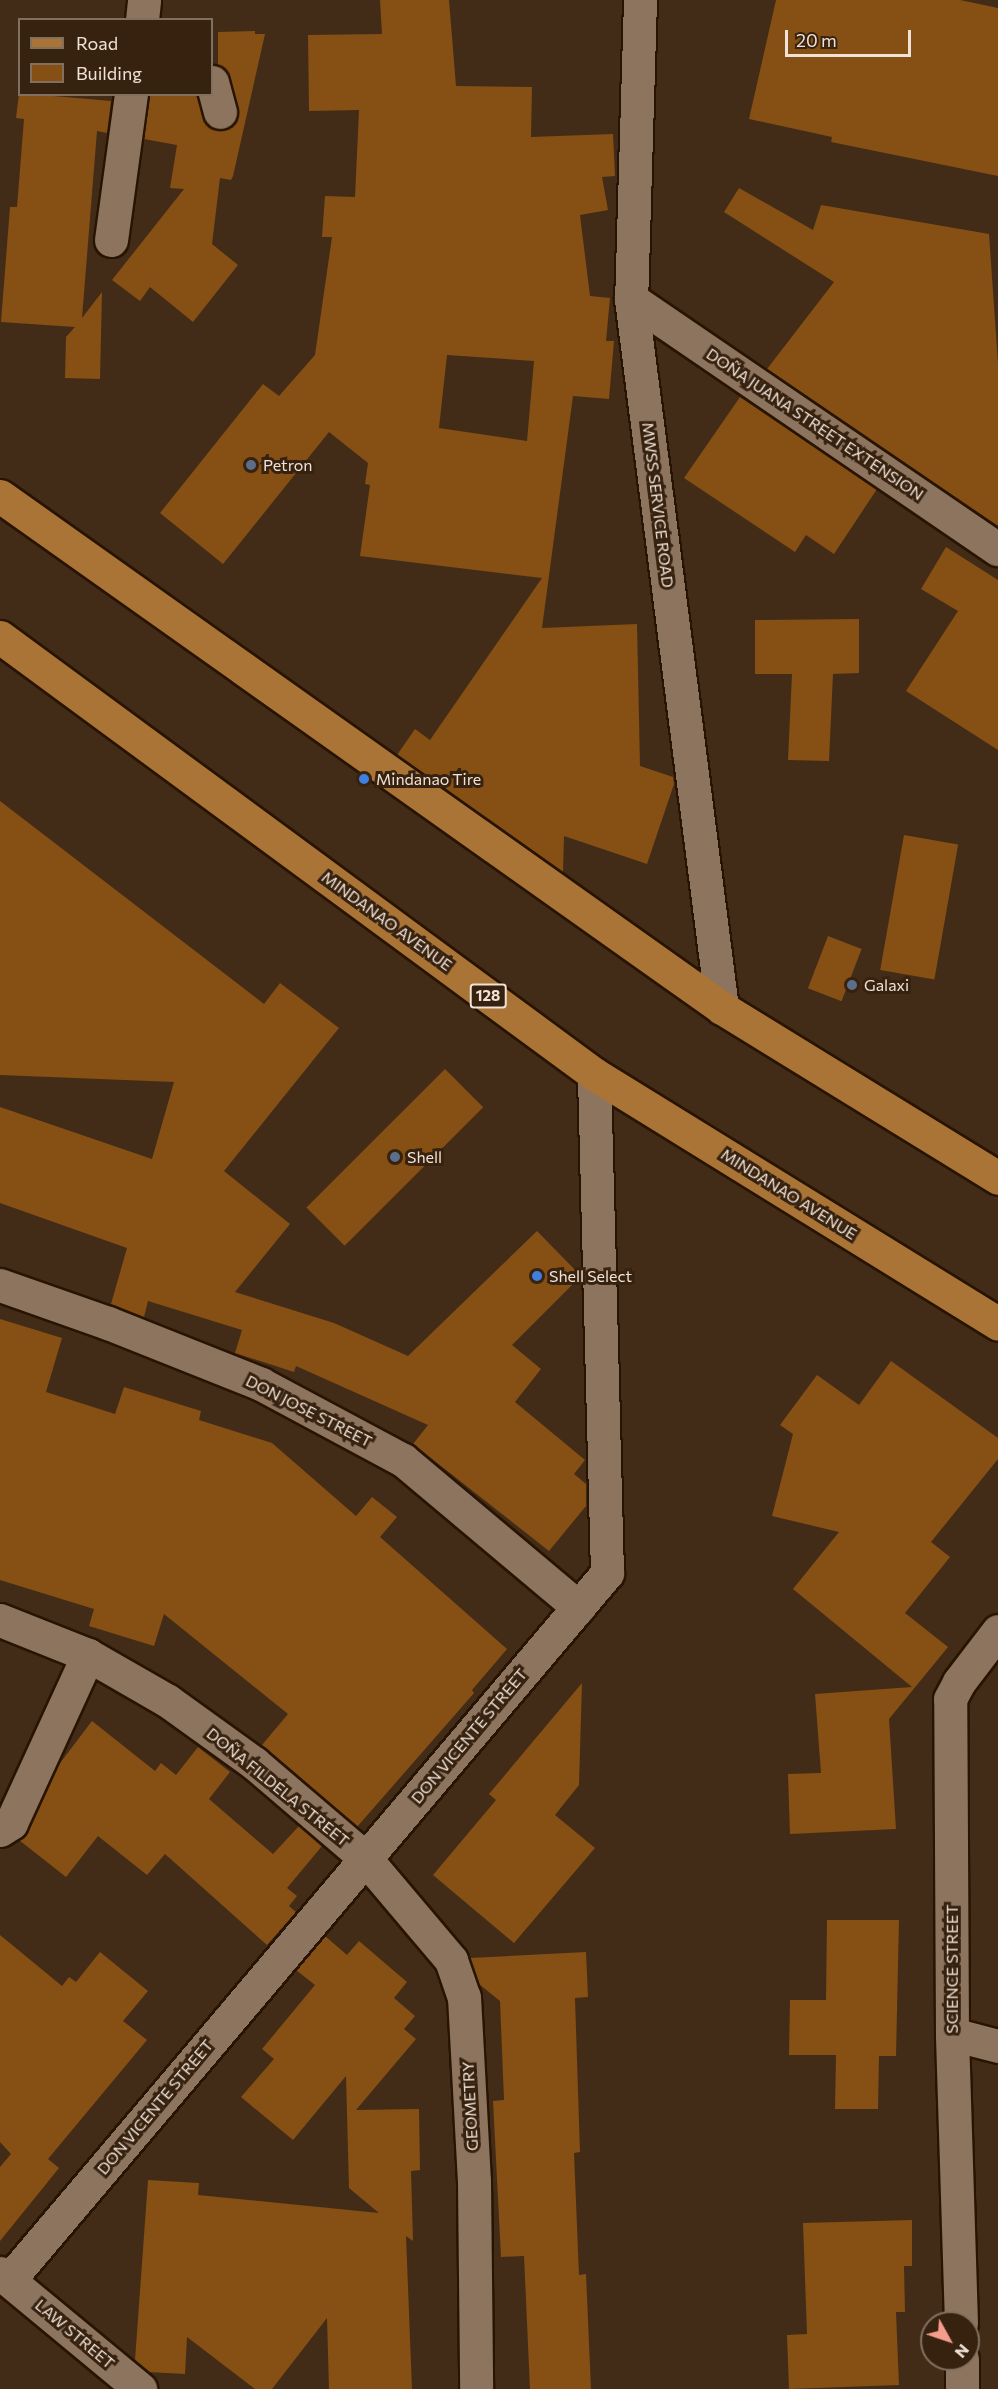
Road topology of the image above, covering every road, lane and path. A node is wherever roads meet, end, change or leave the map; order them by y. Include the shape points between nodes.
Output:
1 (640, 0) edge
2 (131, 96) edge
3 (111, 240) dead end
4 (631, 299) junction
5 (0, 496) edge
6 (998, 549) edge
7 (0, 637) edge
8 (722, 1008) junction
9 (594, 1074) junction
10 (998, 1178) edge
11 (0, 1285) edge
12 (998, 1324) edge
13 (578, 1607) junction
14 (0, 1620) edge
15 (998, 1631) edge
16 (88, 1655) junction
17 (0, 1830) edge
18 (364, 1857) junction
19 (952, 2034) junction
20 (998, 2046) edge
21 (4, 2276) edge
22 (960, 2311) edge
23 (962, 2371) edge
24 (140, 2389) edge
25 (476, 2389) edge
26 (962, 2389) edge

1 - 4 street, MWSS SERVICE ROAD
2 - 3 street
4 - 6 street, DOÑA JUANA STREET EXTENSION
4 - 8 street, MWSS SERVICE ROAD
5 - 8 main road
7 - 9 main road, MINDANAO AVENUE / 128
8 - 10 main road
9 - 12 main road, MINDANAO AVENUE / 128
9 - 13 street, DON VICENTE STREET via 607,1573
11 - 13 street, DON JOSE STREET via 261,1384 404,1460
13 - 18 street, DON VICENTE STREET
14 - 16 street, DOÑA FILDELA STREET
15 - 19 street, SCIENCE STREET via 950,1700
16 - 17 street via 11,1822
16 - 18 street, DOÑA FILDELA STREET via 168,1701 254,1763
18 - 21 street, DON VICENTE STREET
18 - 25 street, GEOMETRY via 451,1960 464,1997 474,2181
19 - 20 street
19 - 22 street, SCIENCE STREET
21 - 24 street, LAW STREET
23 - 26 street

